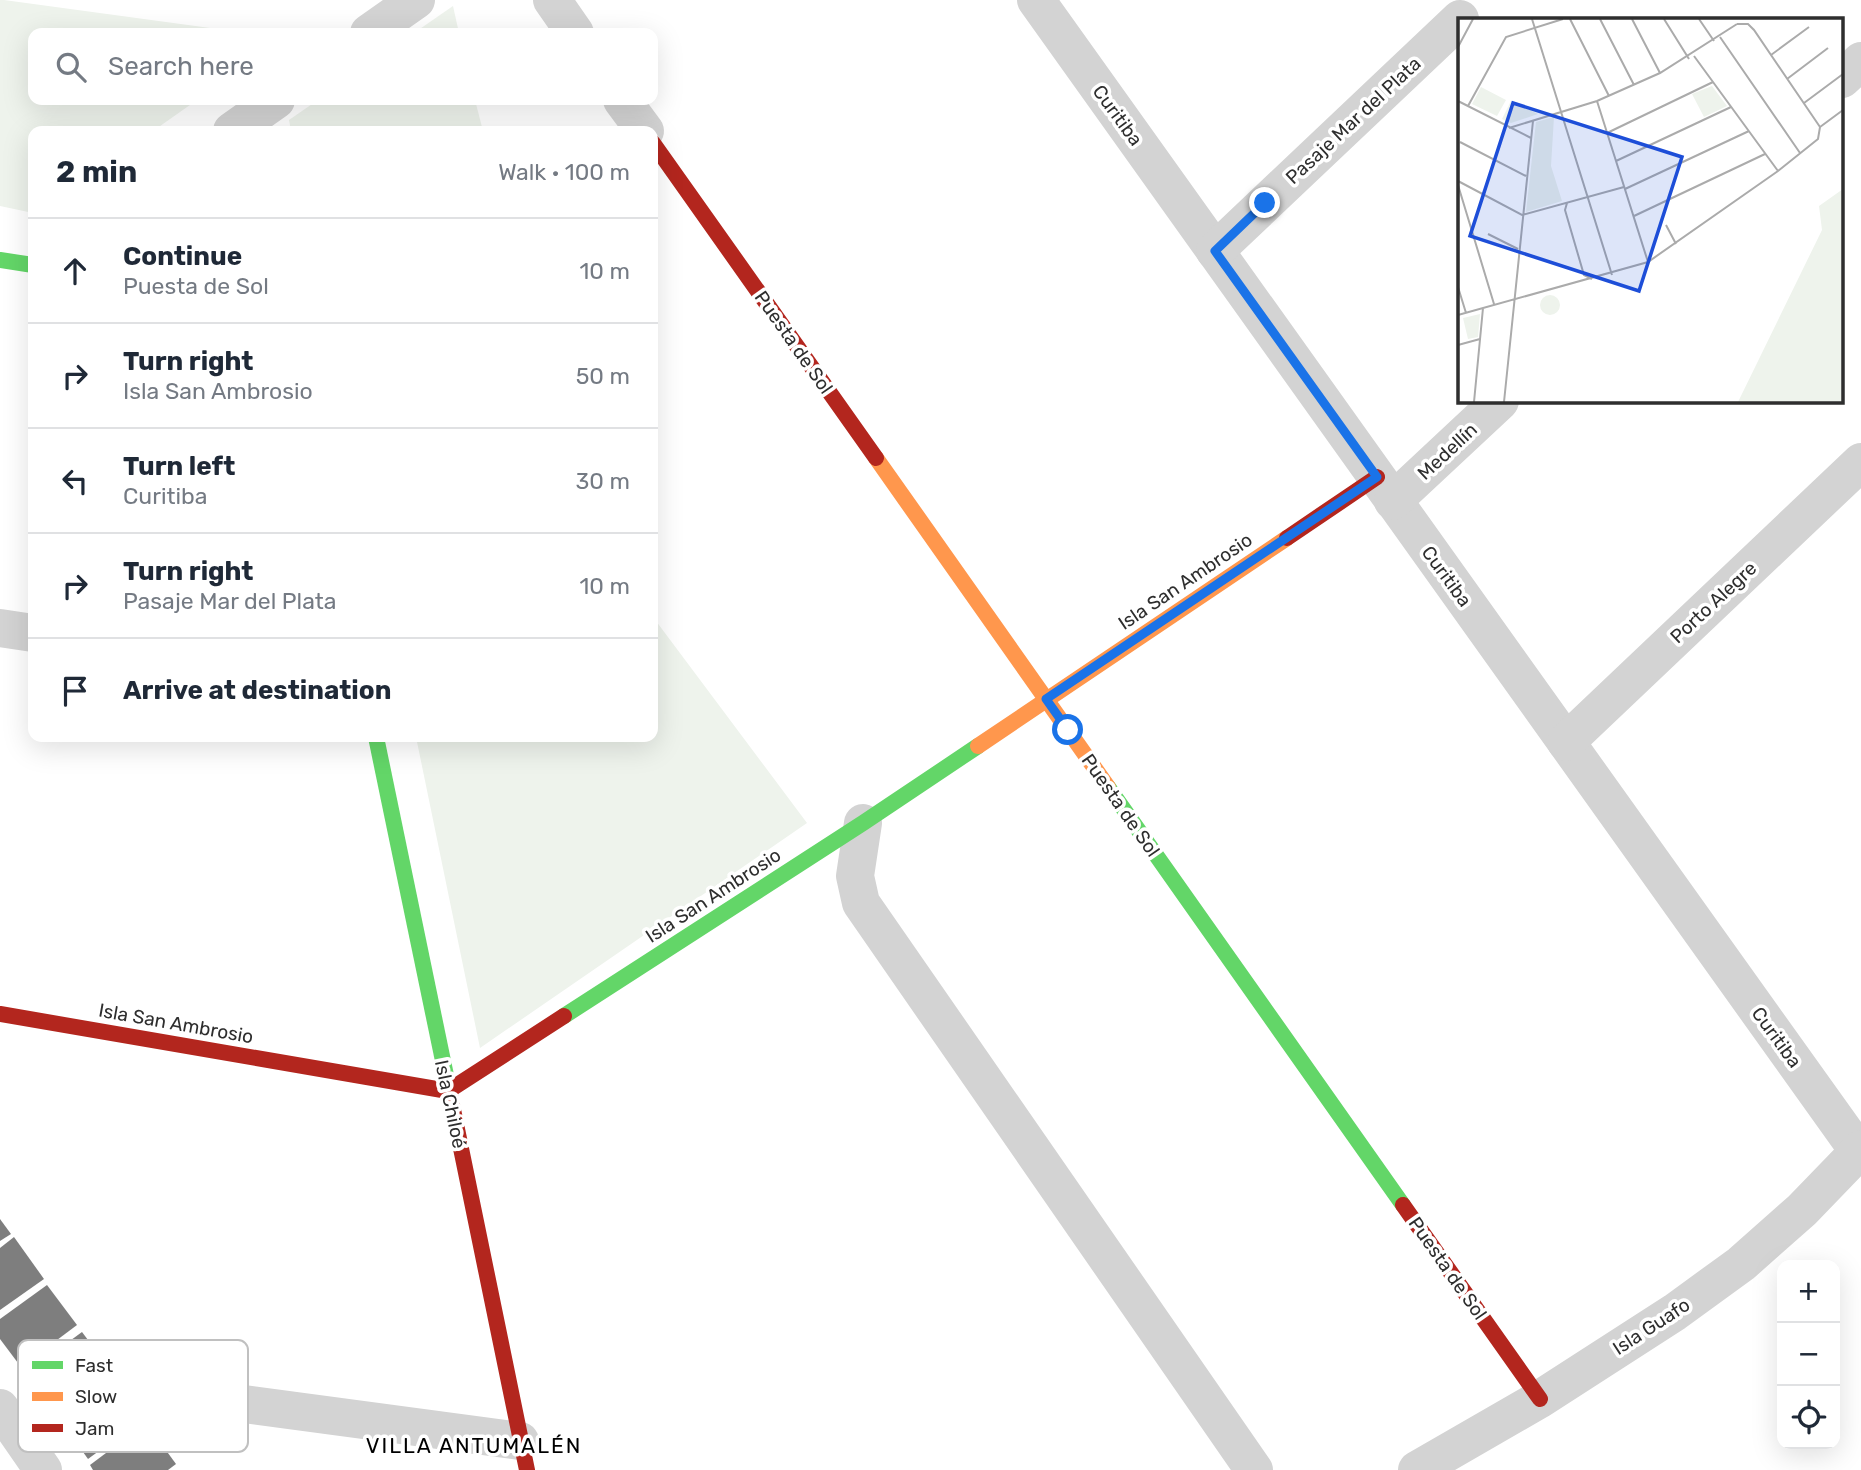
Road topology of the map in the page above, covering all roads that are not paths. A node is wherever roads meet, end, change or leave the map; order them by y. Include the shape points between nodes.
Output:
1 (416, 0) edge
2 (552, 0) edge
3 (1036, 0) edge
4 (1481, 0) edge
5 (1461, 18) edge
6 (1458, 21) edge
7 (376, 28) edge
8 (572, 28) edge
9 (1861, 61) edge
10 (1843, 78) edge
11 (626, 105) edge
12 (641, 126) edge
13 (658, 150) edge
14 (1215, 251) junction
15 (0, 260) edge
16 (28, 264) edge
17 (1499, 402) edge
18 (1861, 462) edge
19 (1385, 489) junction
20 (0, 628) edge
21 (28, 632) edge
22 (1046, 699) junction
23 (377, 742) edge
24 (1566, 742) junction
25 (863, 823) junction
26 (0, 1014) edge
27 (448, 1091) junction
28 (1860, 1151) edge
29 (1540, 1399) junction
30 (0, 1408) edge
31 (248, 1408) edge
32 (18, 1434) edge
33 (31, 1452) edge
34 (523, 1456) edge
35 (43, 1470) edge
36 (1254, 1470) edge
37 (1416, 1470) edge

1 - 7 street
2 - 8 street
3 - 14 street, Curitiba
4 - 5 street, Pasaje Mar del Plata
6 - 14 street, Pasaje Mar del Plata
9 - 10 street
11 - 12 street
13 - 22 street, Puesta de Sol
14 - 19 street, Curitiba
15 - 16 street
17 - 19 street, Medellín
18 - 24 street, Porto Alegre
19 - 22 street, Isla San Ambrosio
19 - 24 street, Curitiba
20 - 21 street
22 - 25 street, Isla San Ambrosio
22 - 29 street, Puesta de Sol
23 - 27 street, Isla Chiloé
24 - 28 street, Curitiba
25 - 27 street, Isla San Ambrosio
25 - 36 street via 855,877 861,903
26 - 27 street, Isla San Ambrosio
27 - 34 street, Isla Chiloé
28 - 29 street, Isla Guafo via 1741,1264
29 - 37 street, Isla Guafo
30 - 32 street
31 - 34 street
33 - 35 street

